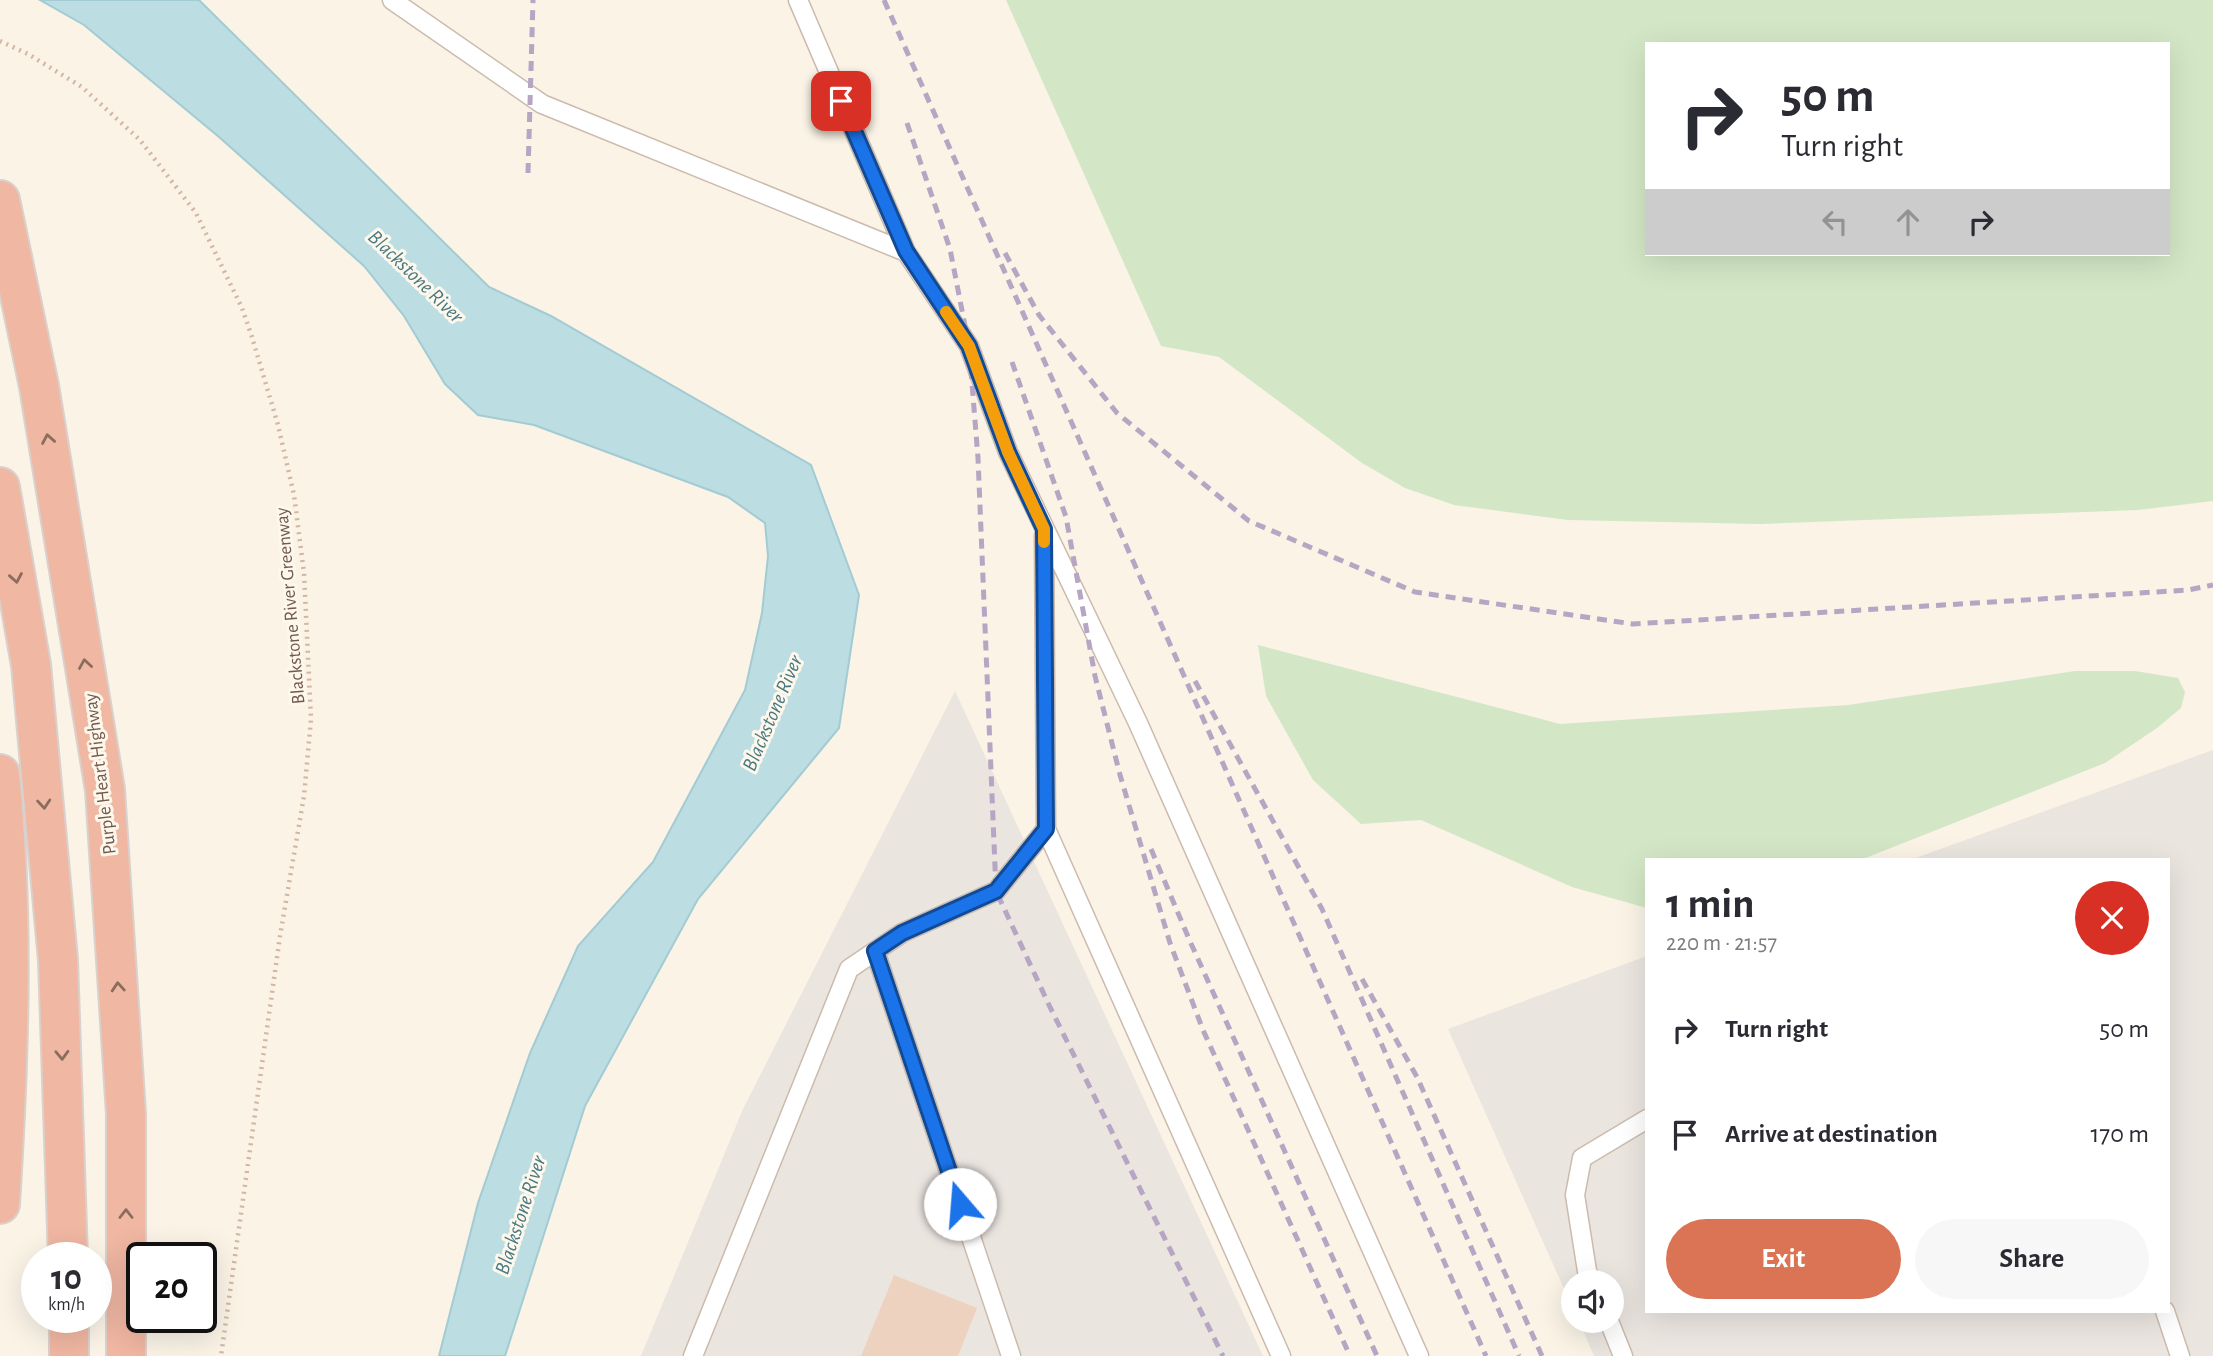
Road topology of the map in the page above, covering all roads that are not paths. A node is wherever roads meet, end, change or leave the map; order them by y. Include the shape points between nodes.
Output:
1 (392, 0) edge
2 (798, 0) edge
3 (0, 200) edge
4 (906, 251) junction
5 (0, 487) edge
6 (1044, 529) junction
7 (0, 774) edge
8 (1046, 829) junction
9 (875, 951) junction
10 (1645, 1120) edge
11 (0, 1204) edge
12 (67, 1242) edge
13 (1587, 1270) edge
14 (2166, 1313) edge
15 (69, 1333) edge
16 (1614, 1333) edge
17 (69, 1356) edge
18 (126, 1356) edge
19 (693, 1356) edge
20 (1011, 1356) edge
21 (1281, 1356) edge
22 (1419, 1356) edge
23 (1623, 1356) edge
24 (2180, 1356) edge

1 - 4 lane via 542,104
2 - 4 lane
18 -> 3 highway, Purple Heart Highway via 126,1114 105,790 39,386
4 - 6 lane via 969,346 1008,452
5 -> 12 highway via 32,665 57,946
6 - 8 lane
6 - 22 lane via 1138,723
7 - 11 highway via 7,851 8,1038
8 - 9 lane via 996,891 902,933
8 - 21 lane
9 - 19 lane via 849,969
9 - 20 lane
10 - 13 lane via 1582,1158 1575,1195
14 - 24 lane
15 - 17 highway
16 - 23 lane

